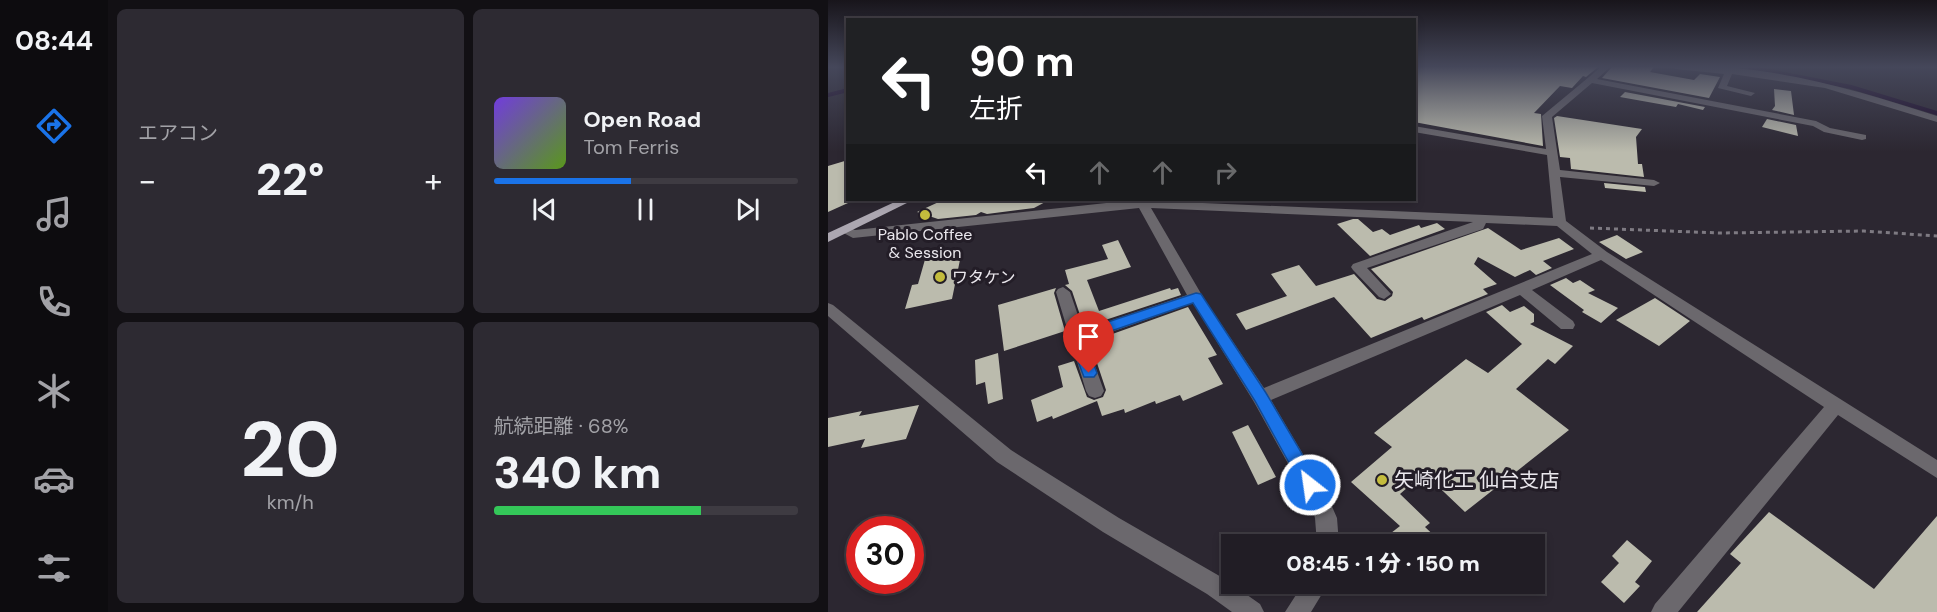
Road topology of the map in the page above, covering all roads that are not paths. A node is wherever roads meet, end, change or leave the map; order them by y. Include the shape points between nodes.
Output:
1 (1571, 96) edge
2 (1670, 96) edge
3 (1861, 96) edge
4 (1937, 118) edge
5 (1416, 129) edge
6 (1863, 137) dead end
7 (1552, 153) junction
8 (1554, 172) junction
9 (1654, 183) dead end
10 (905, 201) edge
11 (1141, 202) edge
12 (1480, 218) junction
13 (1563, 224) junction
14 (844, 230) junction
15 (828, 238) edge
16 (1602, 255) junction
17 (1522, 288) junction
18 (1063, 292) dead end
19 (1384, 294) dead end
20 (1196, 297) junction
21 (828, 308) edge
22 (1567, 325) dead end
23 (1077, 338) junction
24 (1095, 391) dead end
25 (1260, 397) junction
26 (1835, 406) junction
27 (1937, 470) edge
28 (1327, 534) edge
29 (1309, 594) edge
30 (1252, 612) edge
31 (1297, 612) edge
32 (1664, 612) edge

1 - 7 street via 1546,116
2 - 6 street
3 - 4 street
5 - 7 street
7 - 8 street
8 - 9 street
8 - 13 street
10 - 14 main road
11 - 12 street
11 - 14 street via 853,234
11 - 20 street
12 - 13 street
12 - 19 street via 1479,226 1358,267
13 - 16 street
14 - 15 main road
16 - 17 street
16 - 26 street
17 - 22 street
17 - 25 street
18 - 23 street
20 - 23 street
20 - 25 street
21 - 30 street via 1004,456
23 - 24 street
25 - 28 street via 1320,502
26 - 27 street
26 - 32 street
29 - 31 street

